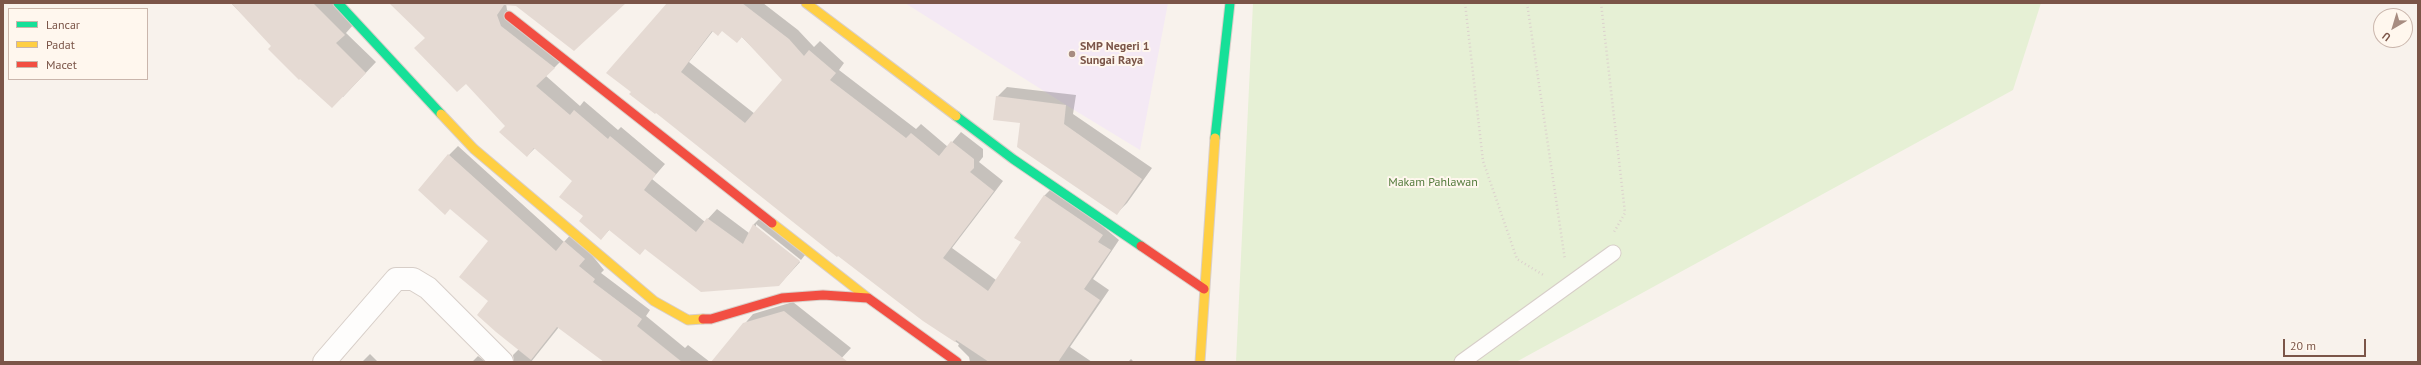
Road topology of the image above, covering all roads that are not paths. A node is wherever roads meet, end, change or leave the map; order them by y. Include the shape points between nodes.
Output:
1 (338, 3) edge
2 (806, 3) edge
3 (1230, 3) edge
4 (509, 16) dead end
5 (1613, 253) dead end
6 (1204, 289) junction
7 (868, 298) junction
8 (324, 362) edge
9 (502, 362) edge
10 (957, 362) edge
11 (1200, 362) edge
12 (1462, 362) edge

1 - 7 street via 474,149 654,301 688,320 711,318 782,298 823,295
2 - 6 street via 1014,159
3 - 6 street via 1217,112
4 - 7 street
5 - 12 lane
6 - 11 street
7 - 10 street
8 - 9 street via 396,279 412,278 428,288

